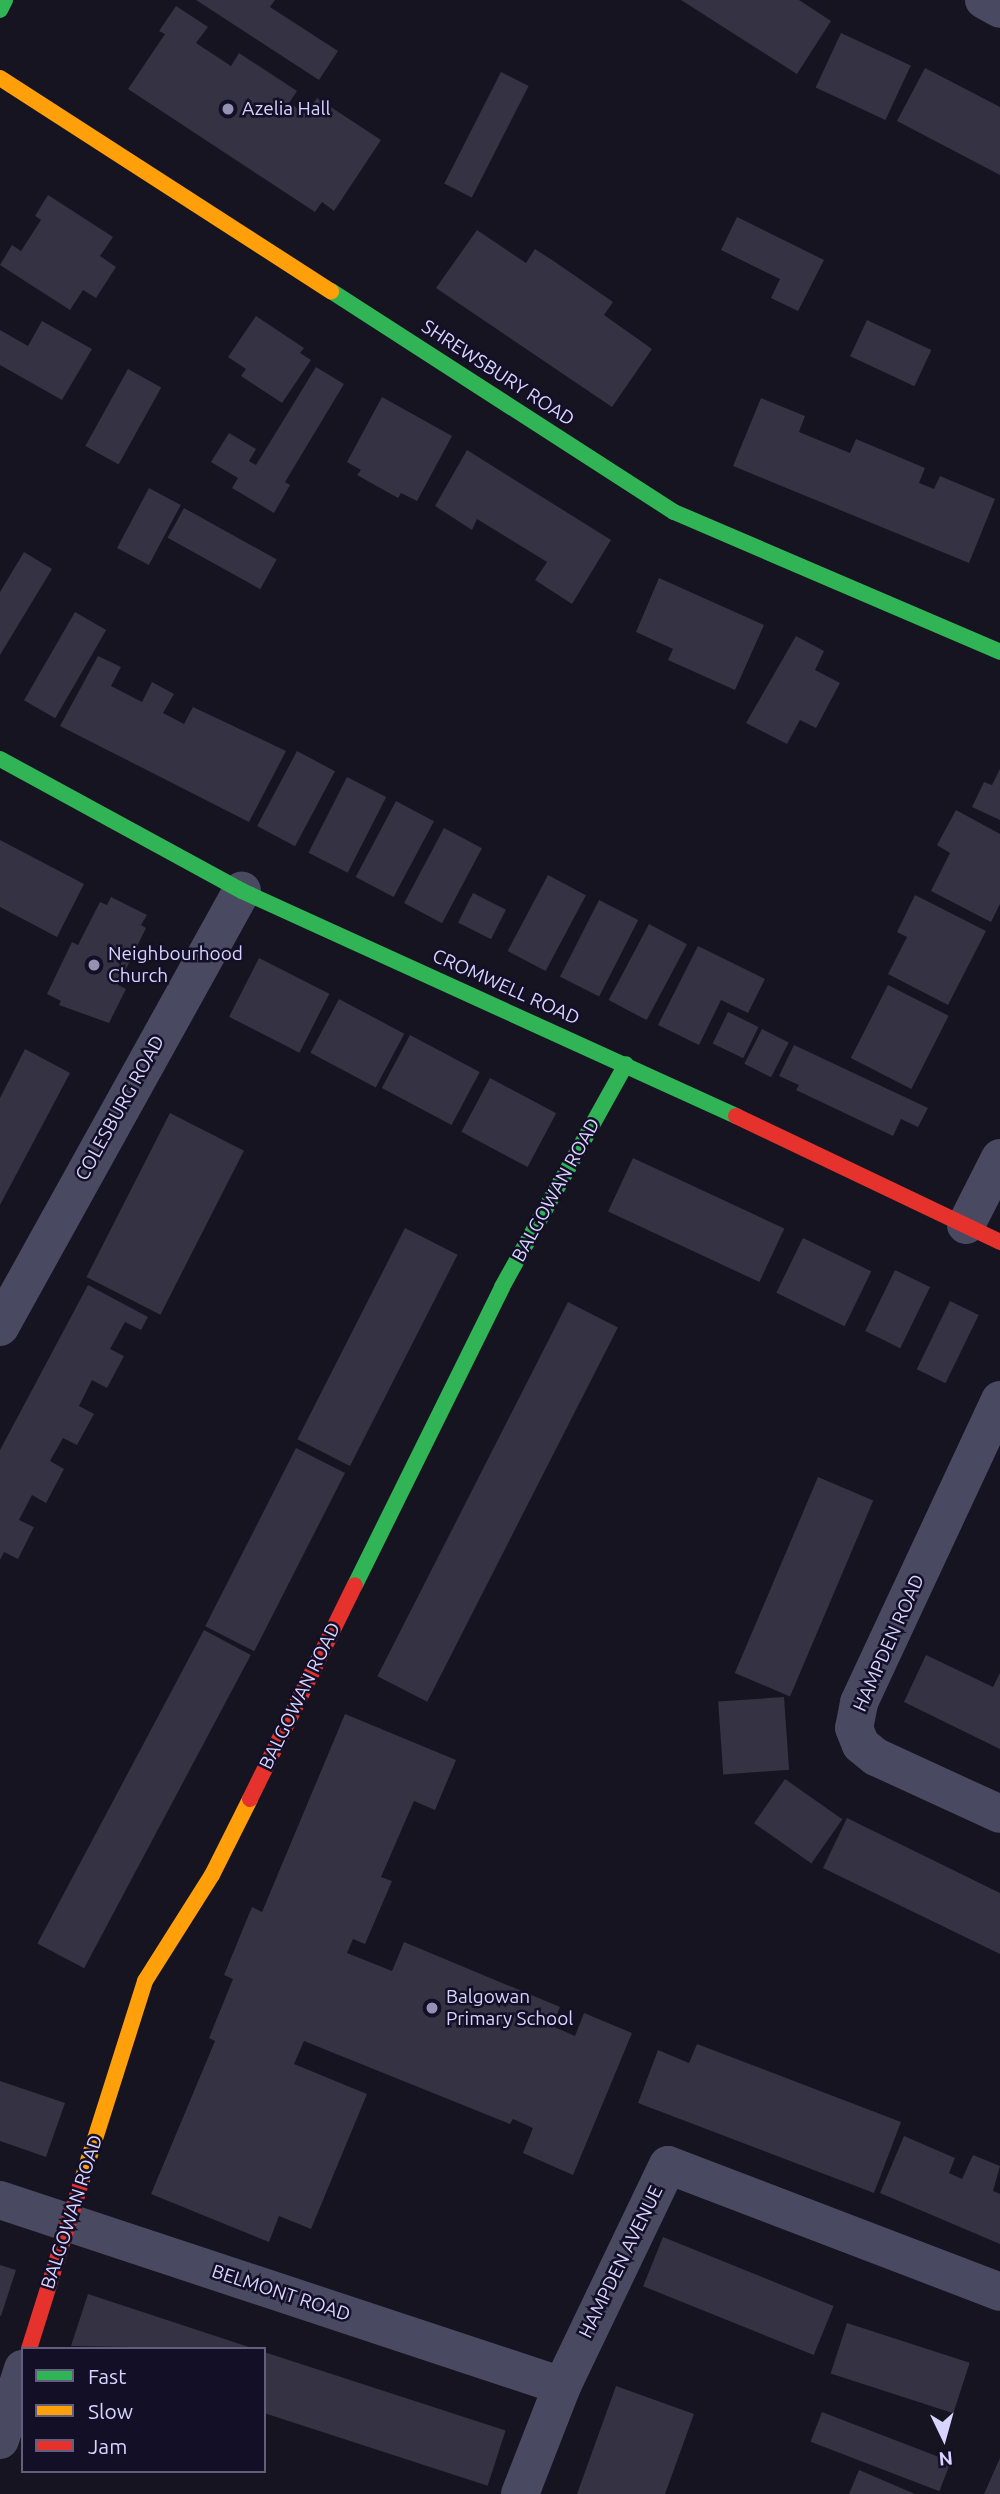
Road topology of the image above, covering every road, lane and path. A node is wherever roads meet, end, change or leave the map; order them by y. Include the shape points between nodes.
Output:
1 (5, 0) edge
2 (984, 0) edge
3 (1000, 9) edge
4 (0, 10) edge
5 (0, 78) edge
6 (1000, 652) edge
7 (0, 759) edge
8 (242, 891) junction
9 (626, 1064) junction
10 (1000, 1158) edge
11 (966, 1225) junction
12 (1000, 1242) edge
13 (0, 1327) edge
14 (1000, 1400) edge
15 (1000, 1814) edge
16 (0, 2200) edge
17 (69, 2223) junction
18 (1000, 2292) edge
19 (30, 2347) edge
20 (21, 2375) edge
21 (562, 2386) junction
22 (0, 2440) edge
23 (520, 2494) edge

1 - 4 street
2 - 3 street
5 - 6 street, SHREWSBURY ROAD via 674,512
7 - 8 street, CROMWELL ROAD
8 - 9 street, CROMWELL ROAD
8 - 13 street, COLESBURG ROAD
9 - 11 street, CROMWELL ROAD
9 - 17 street, BALGOWAN ROAD via 502,1287 212,1875 145,1981
10 - 11 street
11 - 12 street, CROMWELL ROAD
14 - 15 street, HAMPDEN ROAD via 859,1703 854,1728 861,1745 876,1757
16 - 17 street, BELMONT ROAD
17 - 19 street, BALGOWAN ROAD
17 - 21 street, BELMONT ROAD
18 - 21 street, HAMPDEN AVENUE via 668,2165
20 - 22 street
21 - 23 street, HAMPDEN AVENUE

